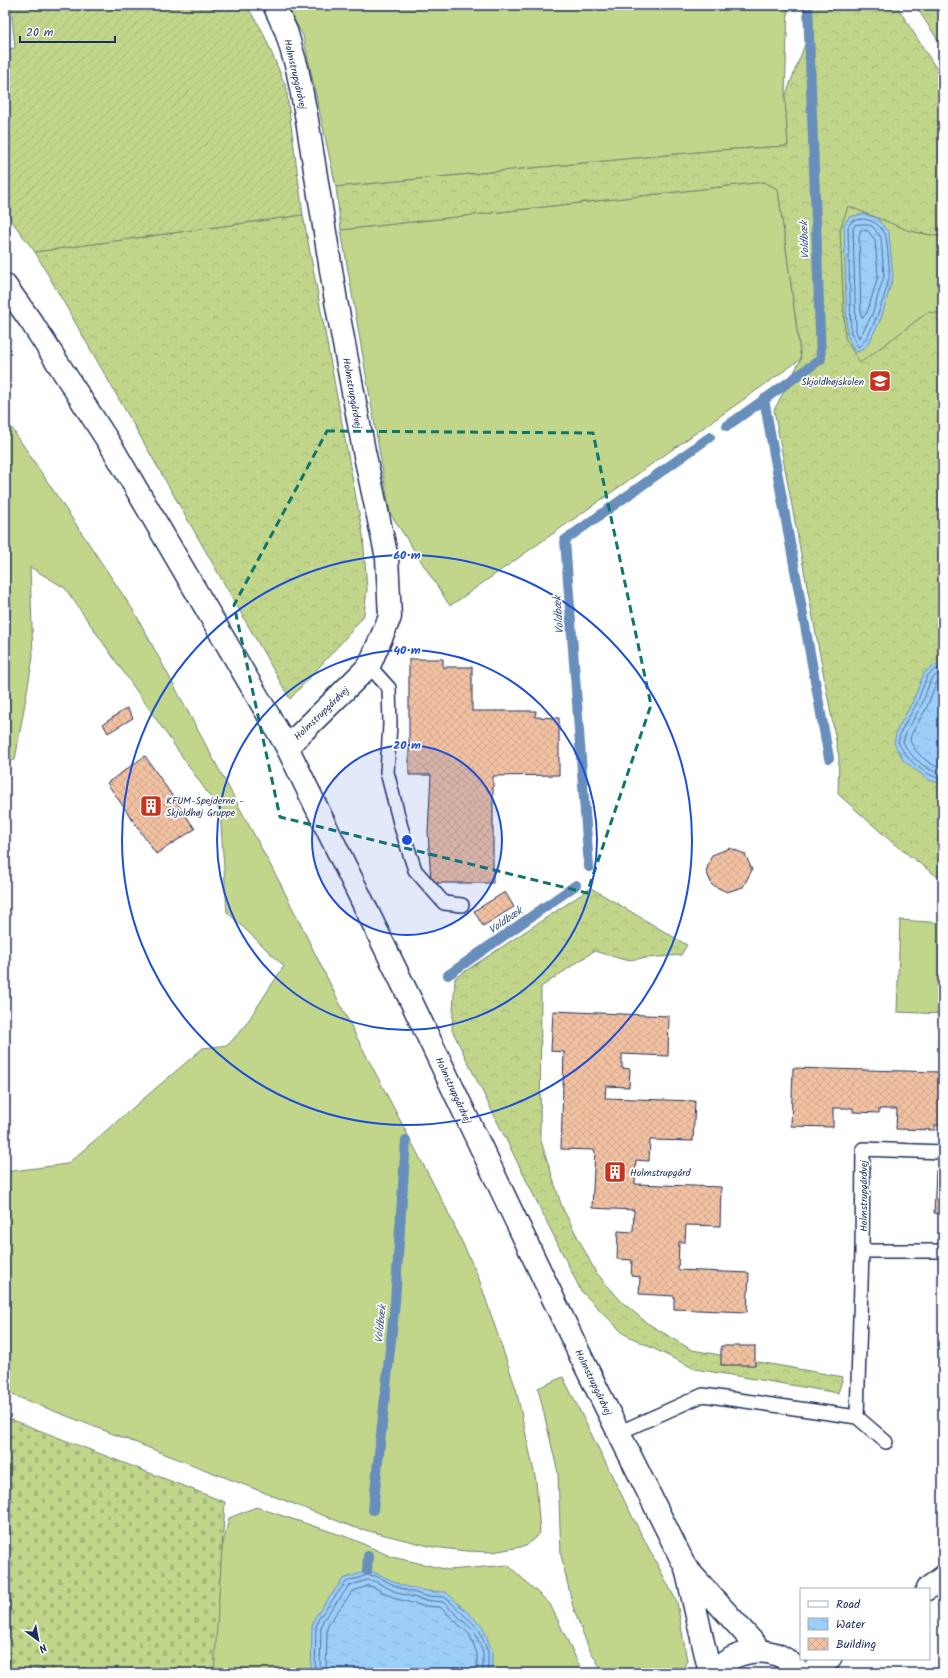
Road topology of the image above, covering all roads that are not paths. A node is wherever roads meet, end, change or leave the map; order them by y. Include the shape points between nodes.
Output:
1 (274, 5) edge
2 (5, 285) edge
3 (368, 666) junction
4 (287, 747) junction
5 (462, 905) dead end
6 (943, 1152) edge
7 (862, 1251) junction
8 (943, 1251) edge
9 (857, 1417) junction
10 (618, 1433) junction
11 (886, 1442) dead end
12 (686, 1568) junction
13 (943, 1577) edge
14 (928, 1588) edge
15 (761, 1651) junction
16 (829, 1660) edge
17 (712, 1673) edge
18 (799, 1673) edge
19 (811, 1673) edge

1 - 3 street, Holmstrupgårdvej via 286,31 297,68 364,451 387,558 390,617
2 - 4 street, Holmstrupgårdvej via 113,449
3 - 4 street, Holmstrupgårdvej
3 - 5 lane via 389,688 387,772 400,827 415,870 444,903
4 - 10 street, Holmstrupgårdvej
6 - 7 lane, Holmstrupgårdvej via 863,1149
7 - 8 lane
7 - 9 lane, Holmstrupgårdvej
9 - 10 lane via 703,1396
9 - 11 lane
10 - 12 street, Holmstrupgårdvej
12 - 15 street, Holmstrupgårdvej
12 - 17 street, Holmstrupgårdvej
13 - 14 street
15 - 17 street via 750,1651 730,1657
15 - 18 street via 781,1657
16 - 19 street

